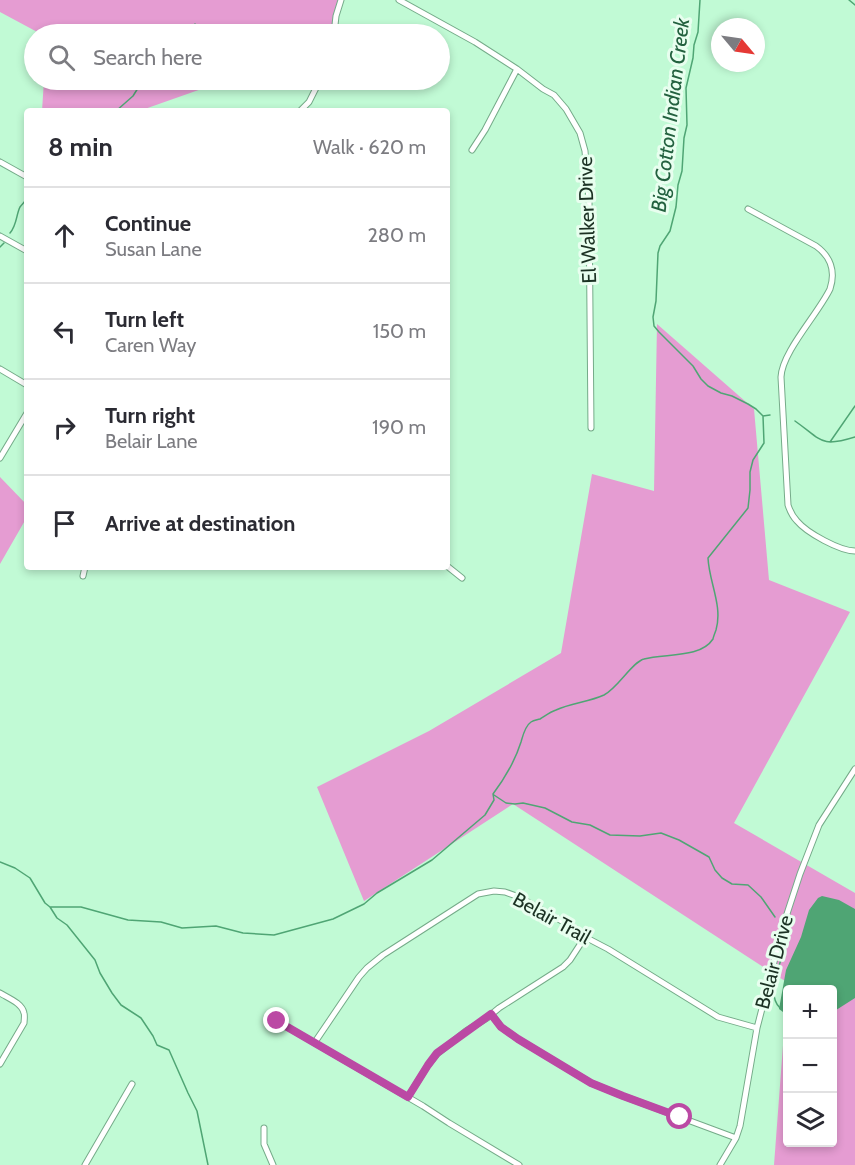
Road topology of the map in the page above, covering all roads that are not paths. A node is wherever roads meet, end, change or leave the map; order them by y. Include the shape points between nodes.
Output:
1 (341, 0) edge
2 (399, 0) edge
3 (335, 24) edge
4 (442, 24) edge
5 (450, 28) edge
6 (517, 69) junction
7 (315, 90) edge
8 (303, 108) edge
9 (472, 150) dead end
10 (0, 162) edge
11 (24, 175) edge
12 (748, 209) dead end
13 (0, 236) edge
14 (24, 249) edge
15 (0, 369) edge
16 (24, 383) edge
17 (24, 419) edge
18 (591, 428) dead end
19 (0, 458) edge
20 (855, 551) edge
21 (450, 568) edge
22 (84, 570) edge
23 (83, 576) dead end
24 (462, 578) dead end
25 (855, 769) edge
26 (585, 937) junction
27 (0, 993) edge
28 (491, 1014) junction
29 (277, 1021) dead end
30 (757, 1028) junction
31 (315, 1042) junction
32 (0, 1064) edge
33 (132, 1084) dead end
34 (408, 1097) junction
35 (264, 1128) dead end
36 (736, 1137) junction
37 (86, 1165) edge
38 (273, 1165) edge
39 (519, 1165) edge
40 (720, 1165) edge

1 - 3 street
2 - 4 street, El Walker Drive
5 - 6 street, El Walker Drive
6 - 9 street
6 - 18 street, El Walker Drive via 554,95 584,142 590,200
7 - 8 street
10 - 11 street
12 - 20 street via 816,246 831,263 830,289 782,369 789,504 801,526 839,548
13 - 14 street
15 - 16 street
17 - 19 street
21 - 24 street
22 - 23 street
25 - 30 street, Belair Drive via 819,825 800,874
26 - 28 street via 564,967
26 - 30 street, Belair Trail via 718,1017
26 - 31 street, Belair Trail via 519,897 494,891 478,894 367,968
27 - 32 street via 20,1005 25,1016
28 - 34 street via 437,1053
28 - 36 street via 518,1039 591,1083
29 - 31 street
30 - 36 street, Belair Drive
31 - 34 street
33 - 37 street
34 - 39 street
35 - 38 street via 264,1144
36 - 40 street, Belair Drive

